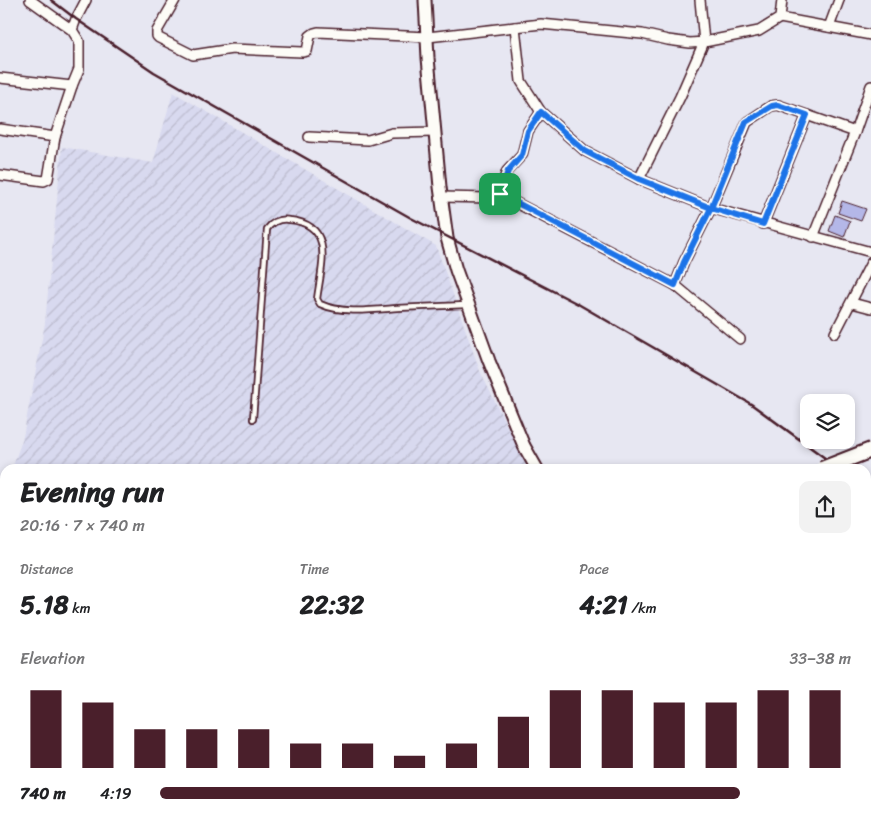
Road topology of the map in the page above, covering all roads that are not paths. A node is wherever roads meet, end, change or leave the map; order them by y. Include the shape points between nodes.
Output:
1 (30, 0) edge
2 (86, 0) edge
3 (175, 0) edge
4 (425, 0) edge
5 (700, 0) edge
6 (782, 0) edge
7 (839, 0) edge
8 (780, 18) junction
9 (829, 27) junction
10 (515, 28) junction
11 (72, 30) junction
12 (871, 36) edge
13 (428, 37) junction
14 (704, 42) junction
15 (0, 78) edge
16 (72, 86) junction
17 (871, 86) edge
18 (541, 112) junction
19 (807, 115) junction
20 (0, 129) edge
21 (435, 132) junction
22 (855, 132) junction
23 (55, 137) junction
24 (309, 137) dead end
25 (0, 174) edge
26 (639, 179) junction
27 (500, 194) junction
28 (442, 197) junction
29 (711, 208) junction
30 (763, 224) junction
31 (813, 237) junction
32 (871, 252) edge
33 (871, 263) edge
34 (675, 285) junction
35 (852, 303) junction
36 (468, 304) junction
37 (871, 308) edge
38 (835, 333) dead end
39 (740, 339) dead end
40 (252, 419) dead end
41 (871, 450) edge
42 (534, 464) edge
43 (835, 464) edge

1 - 11 street
2 - 11 street
3 - 13 street via 157,36 193,55 232,49 302,52 307,51 310,36 318,32
4 - 13 street
5 - 14 street
6 - 8 street
7 - 9 street
8 - 9 street
8 - 14 street via 759,31
9 - 12 street
10 - 13 street
10 - 14 street via 541,24 642,34 690,43
10 - 18 street via 521,81
11 - 16 street via 79,41 79,69
13 - 21 street
14 - 26 street
15 - 16 street
16 - 23 street
17 - 22 street
18 - 26 street via 585,151
18 - 27 street via 528,131 522,155 508,171
19 - 22 street
19 - 29 street via 778,105 746,122
19 - 30 street
20 - 23 street
21 - 24 street via 392,134 368,140
21 - 28 street
22 - 31 street
23 - 25 street via 46,181
26 - 29 street
27 - 28 street via 490,198
27 - 34 street
28 - 36 street via 447,238
29 - 30 street
29 - 34 street
30 - 31 street
31 - 32 street
33 - 35 street
34 - 39 street
35 - 37 street
35 - 38 street
36 - 40 lane via 341,310 326,307 317,299 322,254 322,242 317,231 294,220 272,223 267,230
36 - 42 street via 524,446
41 - 43 main road, bridge

